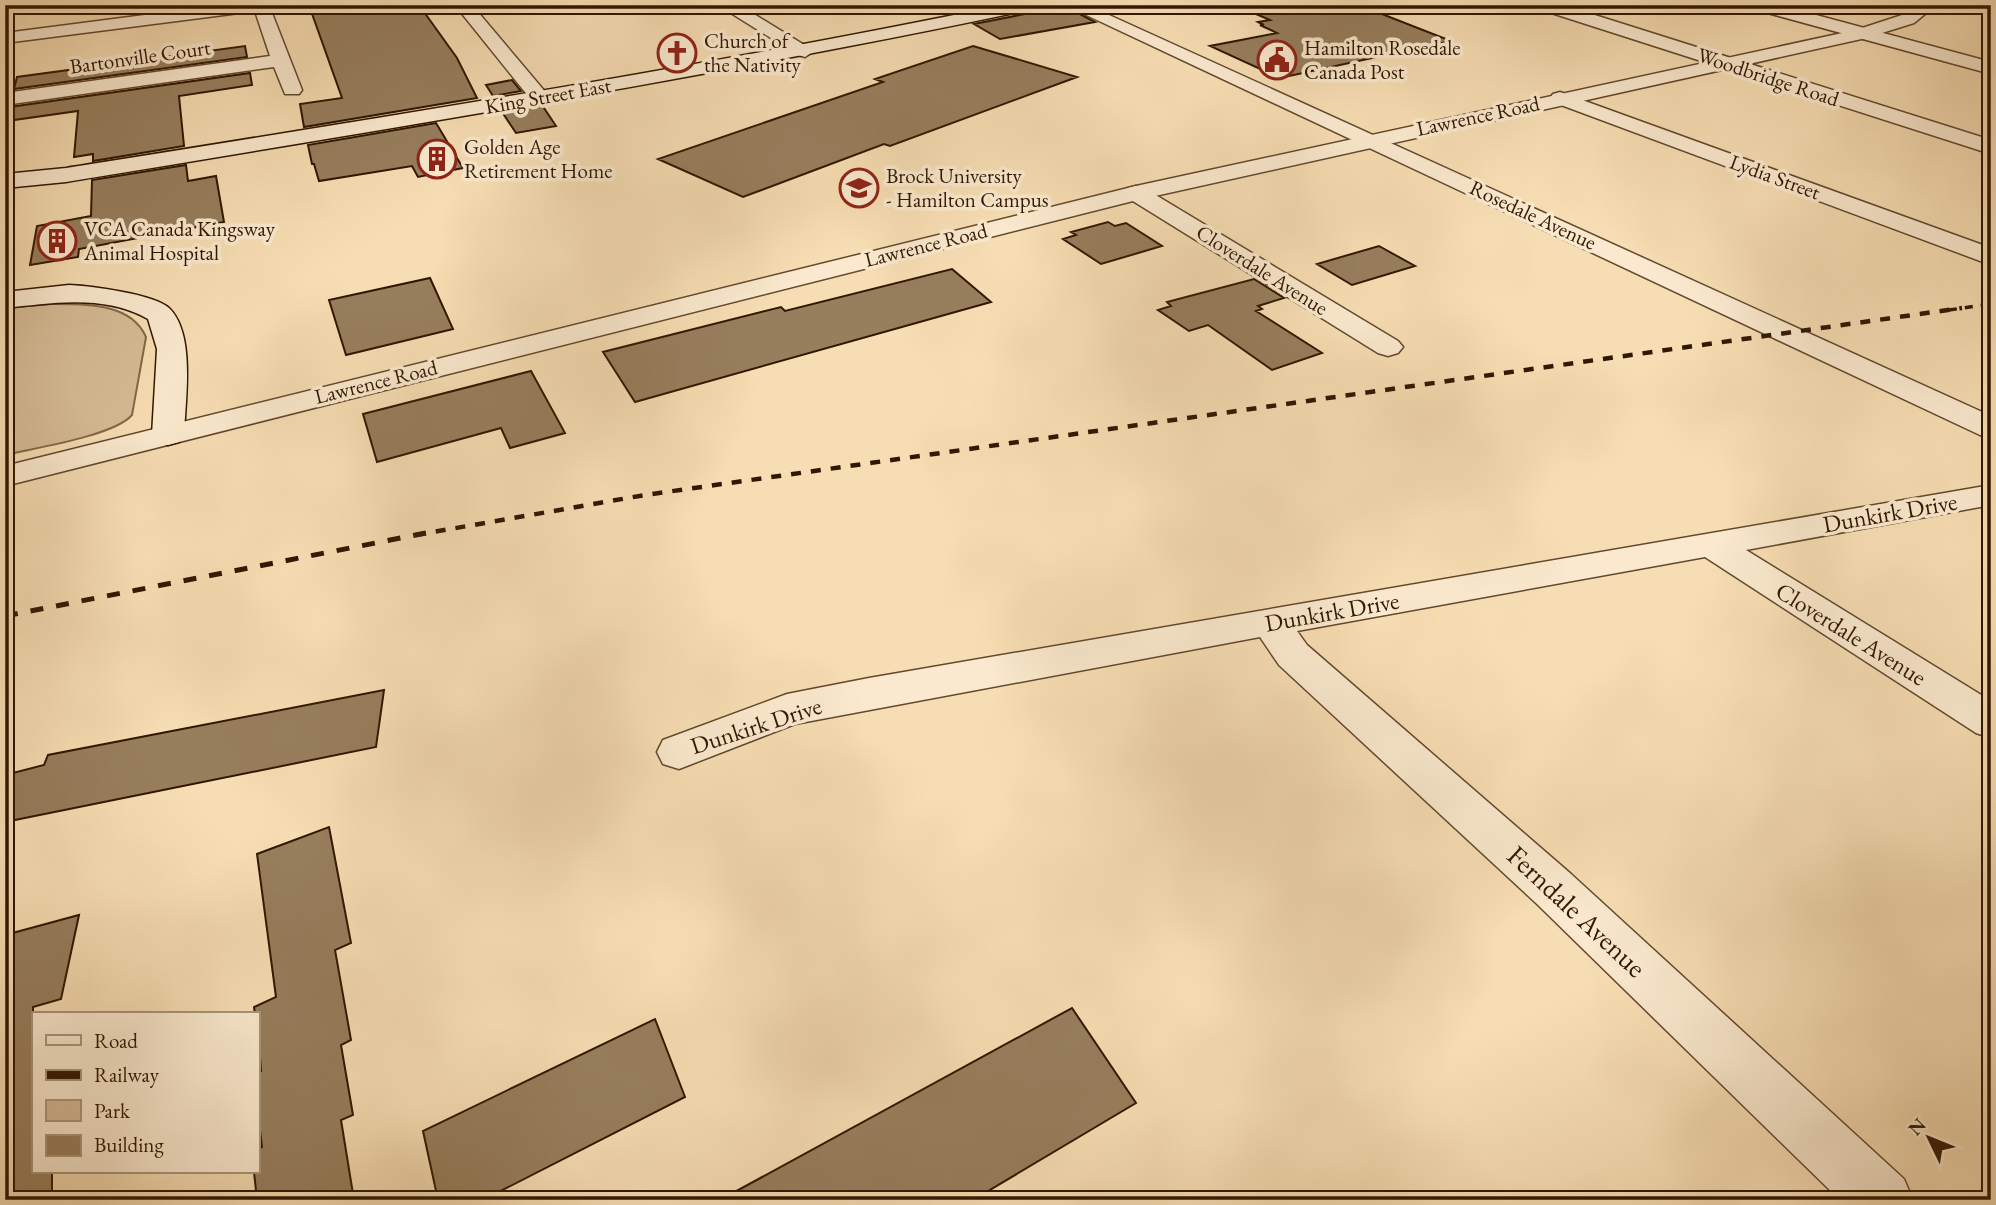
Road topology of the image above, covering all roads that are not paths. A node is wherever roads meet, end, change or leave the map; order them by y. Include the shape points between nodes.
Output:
1 (262, 5) edge
2 (463, 5) edge
3 (726, 5) edge
4 (1029, 5) edge
5 (1073, 5) edge
6 (1545, 5) edge
7 (1759, 5) edge
8 (1928, 5) edge
9 (1860, 34) junction
10 (5, 38) edge
11 (805, 51) junction
12 (281, 60) junction
13 (1721, 63) junction
14 (1991, 68) edge
15 (292, 90) dead end
16 (540, 98) junction
17 (1560, 98) junction
18 (5, 99) edge
19 (1369, 140) junction
20 (1991, 147) edge
21 (66, 175) junction
22 (5, 181) edge
23 (5, 189) edge
24 (1136, 193) junction
25 (1991, 257) edge
26 (5, 300) edge
27 (1388, 347) dead end
28 (1991, 428) edge
29 (168, 435) junction
30 (5, 476) edge
31 (1991, 495) edge
32 (1712, 545) junction
33 (1272, 623) junction
34 (1991, 722) edge
35 (679, 752) dead end
36 (1883, 1200) edge

1 - 10 street via 34,26
1 - 12 street
2 - 16 street
3 - 11 street
4 - 11 street, King Street East
5 - 19 street, Rosedale Avenue
6 - 13 street, Woodbridge Road
7 - 9 street
8 - 9 street, Lawrence Road via 1908,19
9 - 13 street, Lawrence Road
9 - 14 street
11 - 16 street, King Street East
12 - 15 street
12 - 18 street, Bartonville Court
13 - 17 street, Lawrence Road
13 - 20 street, Woodbridge Road
16 - 21 street, King Street East
17 - 19 street, Lawrence Road
17 - 25 street, Lydia Street
19 - 24 street, Lawrence Road
19 - 28 street, Rosedale Avenue
21 - 22 street, King Street East
21 - 23 street, King Street East
24 - 27 street, Cloverdale Avenue
24 - 29 street, Lawrence Road
26 - 29 street via 95,295 136,303 159,314 172,349
29 - 30 street, Lawrence Road
31 - 32 street, Dunkirk Drive
32 - 33 street, Dunkirk Drive
32 - 34 street, Cloverdale Avenue
33 - 35 street, Dunkirk Drive via 799,708
33 - 36 street, Ferndale Avenue via 1293,655 1554,889

